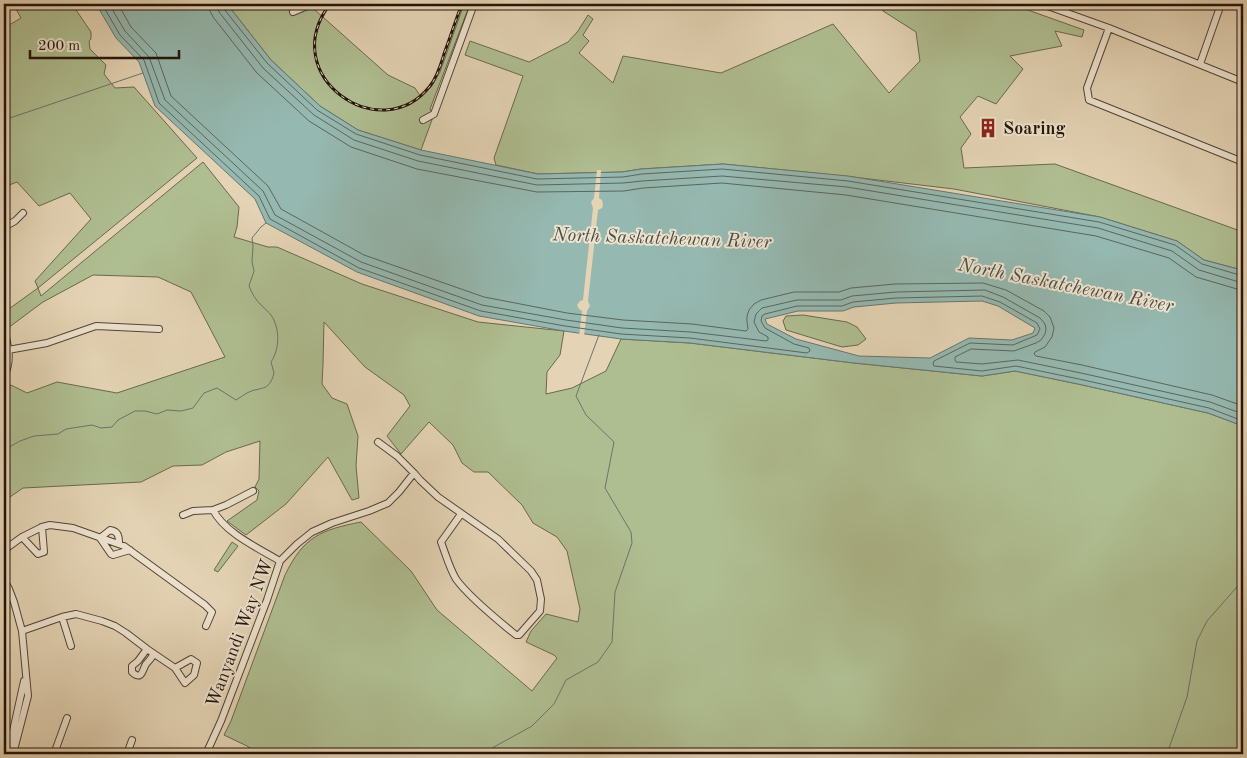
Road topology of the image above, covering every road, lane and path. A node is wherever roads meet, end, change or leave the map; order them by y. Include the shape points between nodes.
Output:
1 (312, 4) edge
2 (474, 4) edge
3 (1042, 4) edge
4 (1221, 4) edge
5 (1063, 7) edge
6 (293, 12) dead end
7 (1109, 28) junction
8 (1200, 64) junction
9 (1243, 82) edge
10 (423, 120) dead end
11 (1243, 162) edge
12 (23, 213) dead end
13 (4, 227) edge
14 (4, 327) edge
15 (159, 329) dead end
16 (8, 350) junction
17 (4, 376) edge
18 (378, 442) dead end
19 (414, 473) junction
20 (253, 491) dead end
21 (213, 510) junction
22 (461, 514) junction
23 (184, 515) dead end
24 (42, 527) junction
25 (22, 538) junction
26 (100, 538) junction
27 (119, 543) junction
28 (4, 550) edge
29 (130, 550) junction
30 (280, 561) junction
31 (4, 580) edge
32 (62, 617) junction
33 (206, 626) dead end
34 (22, 631) junction
35 (71, 646) dead end
36 (147, 649) junction
37 (154, 654) junction
38 (175, 668) dead end
39 (26, 674) junction
40 (67, 718) dead end
41 (132, 740) dead end
42 (8, 754) edge
43 (13, 754) edge
44 (54, 754) edge
45 (127, 754) edge
46 (206, 754) edge

1 - 6 street
2 - 10 street via 434,114
3 - 5 street
4 - 8 street
5 - 7 street
7 - 8 street
7 - 11 street via 1087,88 1089,100
8 - 9 street
12 - 13 street
14 - 16 street
15 - 16 street via 96,326 47,343
16 - 17 street via 9,364
18 - 19 street
19 - 22 street
19 - 30 street, Wanyandi Way NW via 388,503 312,532
20 - 21 street
21 - 23 street
21 - 30 street via 231,531
22 - 22 street via 498,539 537,580 540,611 519,635 472,596 448,565 440,542
24 - 25 street
24 - 25 street via 44,552 38,554
24 - 26 street via 72,528
25 - 28 street
26 - 27 street
26 - 27 street via 110,530 114,531
26 - 29 street via 111,554
27 - 29 street
29 - 33 street via 212,612
30 - 46 street, Wanyandi Way NW
31 - 34 street
32 - 34 street
32 - 35 street
32 - 36 street via 76,614 109,623
34 - 39 street
36 - 37 street
36 - 37 street via 132,666 135,675 142,673
37 - 38 street
39 - 42 street
39 - 43 street via 28,696
40 - 44 street
41 - 45 street

